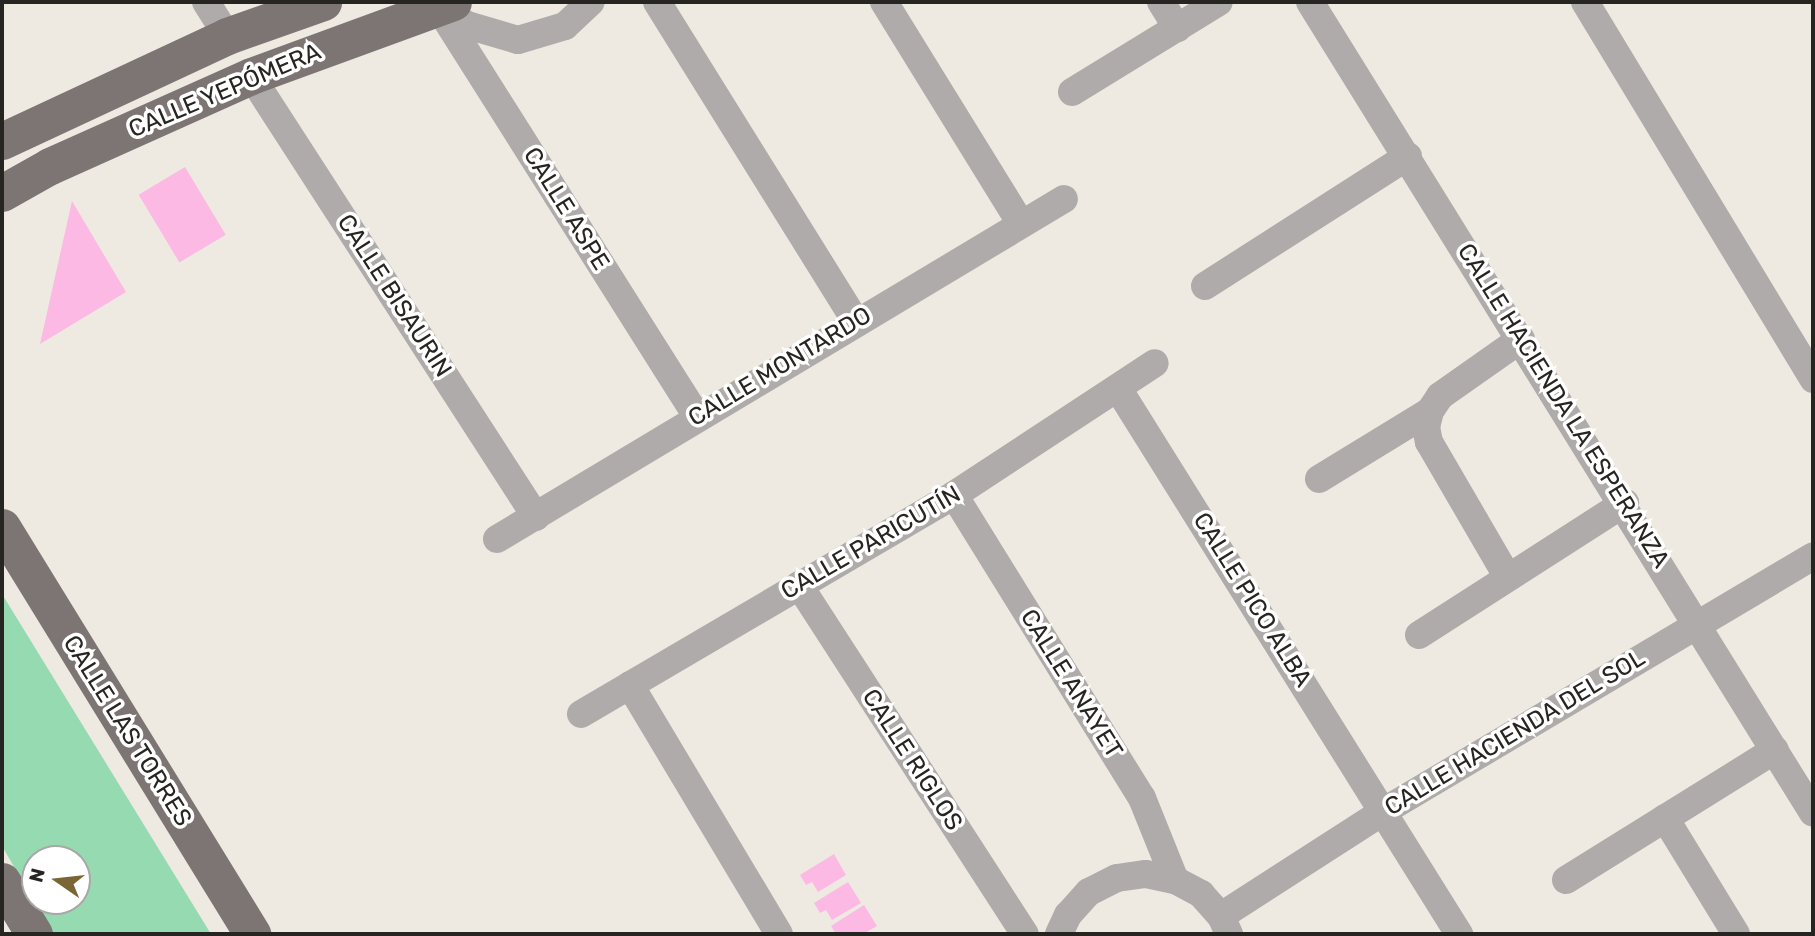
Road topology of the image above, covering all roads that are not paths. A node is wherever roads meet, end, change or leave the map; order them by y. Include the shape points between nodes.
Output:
1 (206, 2) edge
2 (323, 2) edge
3 (591, 2) edge
4 (657, 2) edge
5 (884, 2) edge
6 (1161, 2) edge
7 (1219, 2) edge
8 (1310, 2) edge
9 (1585, 2) edge
10 (442, 4) edge
11 (1177, 27) junction
12 (227, 36) junction
13 (251, 76) junction
14 (1072, 92) dead end
15 (2, 141) edge
16 (1408, 156) junction
17 (2, 192) edge
18 (1064, 199) dead end
19 (1021, 223) junction
20 (1205, 286) dead end
21 (856, 322) junction
22 (1521, 340) junction
23 (1155, 363) dead end
24 (1813, 379) edge
25 (1119, 390) junction
26 (1430, 411) junction
27 (697, 416) junction
28 (1319, 479) dead end
29 (954, 495) junction
30 (1625, 503) junction
31 (536, 517) junction
32 (2, 527) edge
33 (498, 539) dead end
34 (1813, 556) edge
35 (1507, 576) junction
36 (799, 585) junction
37 (1699, 623) junction
38 (1419, 635) dead end
39 (630, 685) junction
40 (581, 713) dead end
41 (1775, 750) junction
42 (1384, 811) junction
43 (1813, 813) edge
44 (1665, 818) junction
45 (1175, 880) junction
46 (1566, 880) dead end
47 (2, 881) edge
48 (1225, 925) edge
49 (34, 934) edge
50 (252, 934) edge
51 (779, 934) edge
52 (1025, 934) edge
53 (1059, 934) edge
54 (1459, 934) edge
55 (1736, 934) edge

1 - 12 street
2 - 12 main road, CALLE YEPÓMERA
3 - 10 street via 565,26 518,40 467,25
4 - 21 street
5 - 19 street
6 - 11 street
7 - 11 street
8 - 16 street, CALLE HACIENDA LA ESPERANZA
9 - 24 street
10 - 13 main road, CALLE YEPÓMERA
10 - 27 street, CALLE ASPE
11 - 14 street
12 - 15 main road, CALLE YEPÓMERA
13 - 17 main road, CALLE YEPÓMERA
13 - 31 street, CALLE BISAURIN
16 - 20 street
16 - 22 street, CALLE HACIENDA LA ESPERANZA
18 - 19 street, CALLE MONTARDO
19 - 21 street, CALLE MONTARDO
21 - 27 street, CALLE MONTARDO
22 - 26 street via 1440,396
22 - 30 street, CALLE HACIENDA LA ESPERANZA
23 - 25 street, CALLE PARICUTÍN
25 - 29 street, CALLE PARICUTÍN
25 - 42 street, CALLE PICO ALBA
26 - 28 street
26 - 35 street via 1429,442
27 - 31 street, CALLE MONTARDO
29 - 36 street, CALLE PARICUTÍN
29 - 45 street, CALLE ANAYET via 1142,798
30 - 35 street
30 - 37 street, CALLE HACIENDA LA ESPERANZA
31 - 33 street, CALLE MONTARDO
32 - 50 main road, CALLE LAS TORRES
34 - 37 street, CALLE HACIENDA DEL SOL
35 - 38 street
36 - 39 street, CALLE PARICUTÍN
36 - 52 street, CALLE RIGLOS
37 - 41 street, CALLE HACIENDA LA ESPERANZA
37 - 42 street, CALLE HACIENDA DEL SOL
39 - 40 street, CALLE PARICUTÍN
39 - 51 street
41 - 43 street, CALLE HACIENDA LA ESPERANZA
41 - 44 street
42 - 48 street, CALLE HACIENDA DEL SOL
42 - 54 street, CALLE PICO ALBA
44 - 46 street
44 - 55 street
45 - 48 street via 1201,894
45 - 53 street via 1146,874 1117,878 1089,892 1068,915
47 - 49 main road

